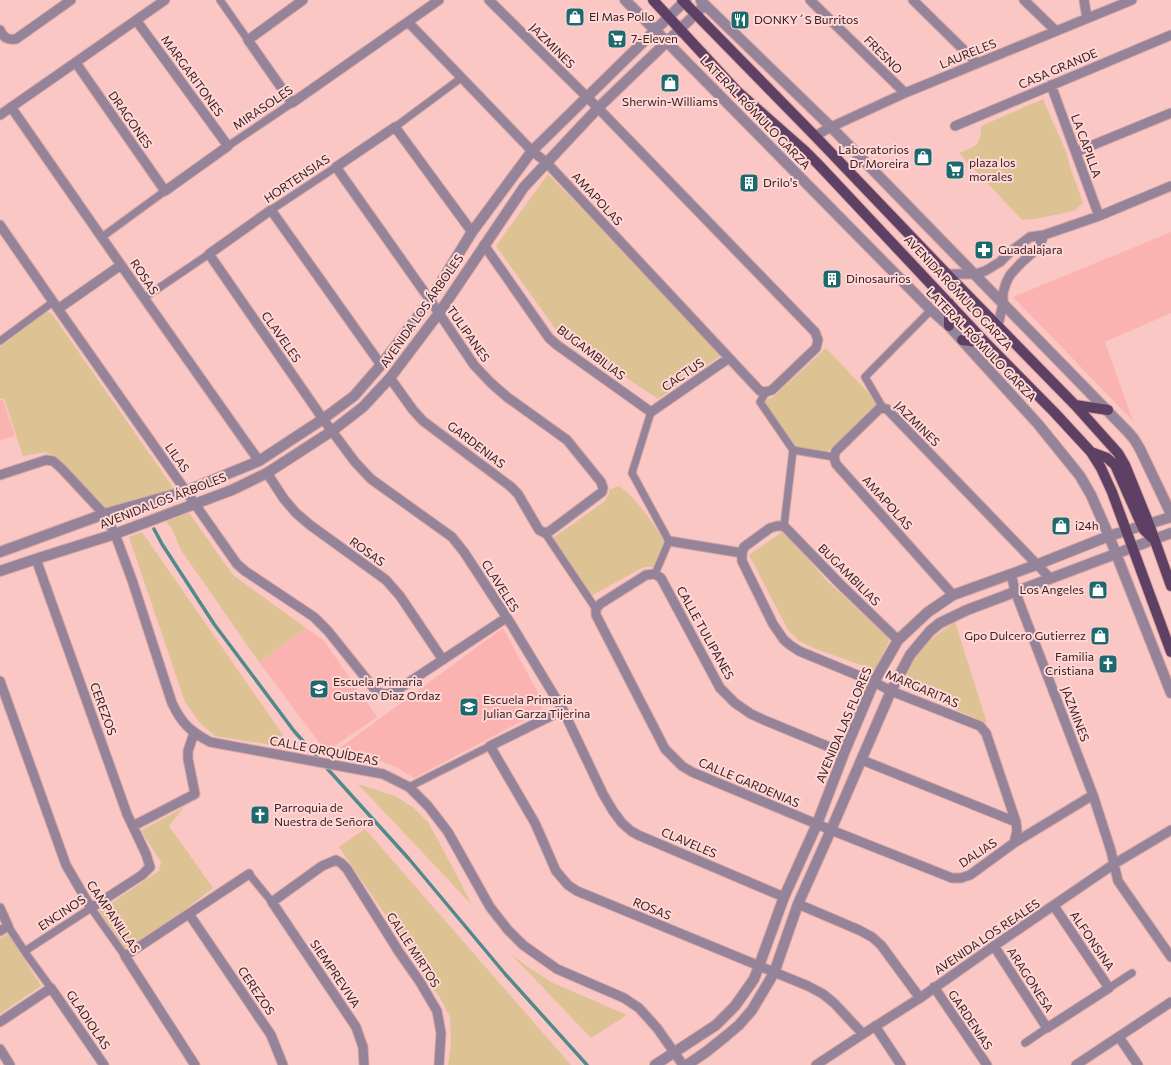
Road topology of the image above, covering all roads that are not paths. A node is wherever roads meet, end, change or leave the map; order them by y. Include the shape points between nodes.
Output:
1 (71, 0) edge
2 (165, 0) edge
3 (220, 0) edge
4 (303, 0) edge
5 (439, 0) edge
6 (489, 0) edge
7 (625, 0) edge
8 (653, 0) edge
9 (810, 0) edge
10 (913, 0) edge
11 (1024, 0) edge
12 (1084, 0) edge
13 (1132, 0) edge
14 (684, 1) edge
15 (702, 2) edge
16 (696, 14) junction
17 (669, 17) junction
18 (1087, 18) junction
19 (136, 20) junction
20 (408, 22) junction
21 (0, 30) edge
22 (656, 30) junction
23 (680, 30) junction
24 (1056, 32) junction
25 (1171, 35) edge
26 (248, 40) junction
27 (667, 42) junction
28 (76, 63) junction
29 (977, 63) junction
30 (461, 78) junction
31 (1052, 85) junction
32 (905, 93) junction
33 (586, 96) junction
34 (292, 103) junction
35 (11, 107) junction
36 (598, 108) junction
37 (1171, 113) edge
38 (0, 115) edge
39 (955, 126) dead end
40 (395, 127) junction
41 (830, 127) junction
42 (815, 136) junction
43 (228, 146) junction
44 (532, 151) junction
45 (1076, 152) junction
46 (546, 162) junction
47 (336, 167) junction
48 (1171, 186) edge
49 (165, 191) junction
50 (271, 210) junction
51 (1099, 216) junction
52 (0, 225) edge
53 (472, 232) junction
54 (1044, 235) junction
55 (102, 237) junction
56 (484, 245) junction
57 (208, 254) junction
58 (122, 265) junction
59 (947, 274) junction
60 (974, 274) junction
61 (144, 298) junction
62 (430, 300) junction
63 (949, 303) junction
64 (1003, 303) junction
65 (55, 306) junction
66 (931, 310) junction
67 (439, 313) junction
68 (949, 326) junction
69 (998, 326) junction
70 (962, 340) junction
71 (0, 341) edge
72 (986, 343) junction
73 (729, 358) junction
74 (381, 366) junction
75 (390, 378) junction
76 (766, 392) junction
77 (1074, 405) junction
78 (883, 408) junction
79 (1108, 410) junction
80 (651, 412) junction
81 (323, 419) junction
82 (332, 431) junction
83 (793, 450) junction
84 (1091, 452) junction
85 (834, 457) junction
86 (259, 461) junction
87 (267, 473) junction
88 (0, 476) edge
89 (186, 491) junction
90 (195, 504) junction
91 (104, 514) junction
92 (1171, 514) edge
93 (1171, 517) edge
94 (1146, 525) junction
95 (784, 526) junction
96 (1126, 531) junction
97 (545, 533) junction
98 (1171, 533) edge
99 (115, 534) junction
100 (1109, 536) junction
101 (1154, 539) junction
102 (668, 541) junction
103 (1132, 548) junction
104 (0, 552) edge
105 (742, 554) junction
106 (1116, 554) junction
107 (36, 559) junction
108 (1036, 565) junction
109 (0, 571) edge
110 (655, 574) junction
111 (1011, 574) junction
112 (1050, 578) junction
113 (1171, 586) edge
114 (1015, 591) junction
115 (953, 595) junction
116 (596, 609) junction
117 (506, 618) junction
118 (898, 640) junction
119 (1171, 652) edge
120 (443, 660) junction
121 (0, 681) edge
122 (874, 682) junction
123 (891, 690) junction
124 (1171, 694) edge
125 (563, 710) junction
126 (194, 733) junction
127 (490, 746) junction
128 (844, 753) junction
129 (862, 760) junction
130 (409, 787) junction
131 (1093, 795) junction
132 (1016, 822) junction
133 (817, 824) junction
134 (133, 826) junction
135 (832, 830) junction
136 (1171, 830) edge
137 (1014, 843) junction
138 (1114, 864) junction
139 (150, 867) joint
140 (249, 874) joint
141 (952, 878) joint
142 (784, 897) junction
143 (272, 902) junction
144 (798, 904) junction
145 (1054, 906) junction
146 (0, 908) edge
147 (91, 908) junction
148 (189, 914) junction
149 (8, 926) junction
150 (0, 930) edge
151 (994, 946) junction
152 (25, 951) junction
153 (126, 956) junction
154 (1171, 957) edge
155 (759, 966) junction
156 (774, 973) junction
157 (1132, 974) dead end
158 (51, 988) junction
159 (934, 988) junction
160 (1109, 988) junction
161 (920, 998) junction
162 (1171, 1002) edge
163 (0, 1022) edge
164 (875, 1026) junction
165 (1047, 1028) junction
166 (863, 1034) junction
167 (1119, 1037) junction
168 (1025, 1043) dead end
169 (0, 1049) edge
170 (674, 1052) junction
171 (10, 1065) edge
172 (104, 1065) edge
173 (195, 1065) edge
174 (283, 1065) edge
175 (364, 1065) edge
176 (439, 1065) edge
177 (655, 1065) edge
178 (683, 1065) edge
179 (686, 1065) edge
180 (817, 1065) edge
181 (901, 1065) edge
182 (986, 1065) edge
183 (1076, 1065) edge
184 (1138, 1065) edge

1 - 21 street via 16,39 10,40
2 - 19 street
3 - 26 street
4 - 26 street
5 - 20 street, MIRASOLES
6 - 33 street, JAZMINES
7 - 22 street, LATERAL RÓMULO GARZA
8 - 17 main road, AVENIDA RÓMULO GARZA
9 - 32 street, FRESNO
10 - 29 street
11 - 24 street
12 - 18 street
13 - 18 street, LAURELES
14 - 16 main road, AVENIDA RÓMULO GARZA
14 - 17 street, AVENIDA LOS ÁRBOLES
15 - 16 street, AVENIDA LOS ÁRBOLES
15 - 41 street
16 - 23 street, AVENIDA LOS ÁRBOLES
16 - 42 main road, AVENIDA RÓMULO GARZA
17 - 22 street, AVENIDA LOS ÁRBOLES
17 - 23 main road, AVENIDA RÓMULO GARZA
18 - 24 street, LAURELES
19 - 28 street
19 - 43 street, MARGARITONES
20 - 30 street, AMAPOLAS
20 - 34 street, MIRASOLES
22 - 27 street, LATERAL RÓMULO GARZA
22 - 33 street, AVENIDA LOS ÁRBOLES
23 - 27 street, AVENIDA LOS ÁRBOLES
23 - 63 main road, AVENIDA RÓMULO GARZA via 737,91 818,164
24 - 29 street, LAURELES
25 - 31 street, CASA GRANDE
26 - 34 street
27 - 36 street, AVENIDA LOS ÁRBOLES
27 - 66 street, LATERAL RÓMULO GARZA
28 - 35 street
28 - 49 street, DRAGONES
29 - 32 street, LAURELES
30 - 40 street, HORTENSIAS
30 - 44 street, AMAPOLAS
31 - 39 street, CASA GRANDE
31 - 45 street, LA CAPILLA
32 - 41 street, LAURELES
33 - 36 street, JAZMINES
33 - 44 street, AVENIDA LOS ÁRBOLES
34 - 43 street, MIRASOLES
35 - 38 street
35 - 55 street, ROSAS
36 - 46 street, AVENIDA LOS ÁRBOLES
36 - 76 street, JAZMINES via 815,332 818,340 816,348 772,390
37 - 45 street
40 - 47 street, HORTENSIAS
40 - 53 street
41 - 42 street, LAURELES
41 - 60 street
42 - 59 main road, AVENIDA RÓMULO GARZA
43 - 49 street, MIRASOLES
44 - 46 street, AMAPOLAS
44 - 53 street, AVENIDA LOS ÁRBOLES
45 - 51 street, LA CAPILLA
46 - 56 street, AVENIDA LOS ÁRBOLES via 524,186
46 - 73 street, AMAPOLAS
47 - 50 street, HORTENSIAS
47 - 62 street, TULIPANES
48 - 51 street
49 - 55 street, MIRASOLES
50 - 57 street, HORTENSIAS
50 - 74 street
51 - 54 street
52 - 65 street, LILAS
53 - 62 street, AVENIDA LOS ÁRBOLES
54 - 60 street via 1030,237 991,268
54 - 64 street via 1035,250 1010,274 1003,293
55 - 58 street, ROSAS
56 - 67 street, AVENIDA LOS ÁRBOLES
56 - 80 street, BUGAMBILIAS via 549,338
57 - 61 street, HORTENSIAS
57 - 81 street, CLAVELES
58 - 61 street, ROSAS
58 - 65 street
59 - 60 street
59 - 69 main road, AVENIDA RÓMULO GARZA
60 - 64 street
61 - 86 street, ROSAS
62 - 67 street, TULIPANES
62 - 74 street, AVENIDA LOS ÁRBOLES
63 - 68 main road
63 - 72 main road, AVENIDA RÓMULO GARZA
64 - 69 street
64 - 79 street
65 - 71 street
65 - 89 street, LILAS
66 - 68 street, LATERAL RÓMULO GARZA
66 - 78 street via 865,377
67 - 75 street, AVENIDA LOS ÁRBOLES
67 - 97 street, TULIPANES via 474,365 491,383 567,440 601,482 602,492
68 - 70 street, LATERAL RÓMULO GARZA
69 - 77 main road, AVENIDA RÓMULO GARZA
70 - 72 main road
70 - 100 street, LATERAL RÓMULO GARZA via 1038,424 1072,466 1091,495
72 - 84 main road, AVENIDA RÓMULO GARZA
73 - 76 street, AMAPOLAS via 760,391
73 - 80 street, CACTUS
74 - 81 street, AVENIDA LOS ÁRBOLES via 354,396
75 - 82 street, AVENIDA LOS ÁRBOLES via 363,407
75 - 97 street, GARDENIAS via 423,421 510,486 518,494 539,530
76 - 83 street via 760,402
77 - 79 main road
77 - 94 main road, AVENIDA RÓMULO GARZA via 1118,453 1125,465
78 - 85 street via 879,409
78 - 108 street, JAZMINES via 887,409
79 - 92 street via 1134,439
80 - 102 street via 632,473
81 - 82 street, CLAVELES
81 - 86 street, AVENIDA LOS ÁRBOLES
82 - 87 street, AVENIDA LOS ÁRBOLES
82 - 117 street, CLAVELES via 372,480 452,537
83 - 85 street
83 - 95 street
84 - 94 main road via 1107,458 1115,465
84 - 96 main road, AVENIDA RÓMULO GARZA via 1112,492
85 - 115 street, AMAPOLAS via 836,464
86 - 89 street, AVENIDA LOS ÁRBOLES
87 - 90 street, AVENIDA LOS ÁRBOLES
87 - 120 street, ROSAS via 296,514 386,580 400,596
88 - 91 street, CALLE ORQUÍDEAS via 46,460 53,461
89 - 90 street, LILAS
89 - 91 street, AVENIDA LOS ÁRBOLES
90 - 99 street, AVENIDA LOS ÁRBOLES
90 - 120 street, LILAS via 237,564 314,617 382,694 394,692
91 - 99 street, CALLE ORQUÍDEAS
91 - 104 street, AVENIDA LOS ÁRBOLES
93 - 94 street, AVENIDA LAS FLORES
94 - 96 street, AVENIDA LAS FLORES
94 - 101 main road, AVENIDA RÓMULO GARZA
95 - 105 street via 770,528 744,547
95 - 118 street, BUGAMBILIAS
96 - 100 street, AVENIDA LAS FLORES
96 - 103 main road, AVENIDA RÓMULO GARZA
97 - 116 street
98 - 101 street
99 - 107 street, AVENIDA LOS ÁRBOLES
99 - 126 street, CALLE ORQUÍDEAS via 172,703 179,717
100 - 106 street, LATERAL RÓMULO GARZA
100 - 108 street, AVENIDA LAS FLORES
101 - 103 street
101 - 113 main road, AVENIDA RÓMULO GARZA
102 - 105 street
102 - 110 street
103 - 106 street
103 - 119 main road, AVENIDA RÓMULO GARZA
105 - 122 street, MARGARITAS via 742,561 773,624 784,640 799,651
106 - 112 street
106 - 124 street, LATERAL RÓMULO GARZA
107 - 109 street, AVENIDA LOS ÁRBOLES
107 - 134 street, CEREZOS
108 - 111 street, AVENIDA LAS FLORES
108 - 112 street, JAZMINES
110 - 116 street via 646,575
110 - 128 street, CALLE TULIPANES via 661,578 720,688 735,703 758,717
111 - 114 street, JAZMINES
111 - 115 street, AVENIDA LAS FLORES
112 - 114 street
114 - 123 street via 940,623 910,655
114 - 131 street, JAZMINES
115 - 118 street, AVENIDA LAS FLORES via 928,612
116 - 133 street, CALLE GARDENIAS via 596,615 665,749 673,758 692,772
117 - 120 street
117 - 125 street, CLAVELES
118 - 122 street, AVENIDA LAS FLORES
121 - 147 street, CAMPANILLAS via 66,865
122 - 123 street, MARGARITAS
122 - 128 street, AVENIDA LAS FLORES
123 - 129 street
123 - 132 street, MARGARITAS via 980,726 986,733
125 - 127 street
125 - 142 street, CLAVELES via 602,794 622,823 638,835
126 - 130 street, CALLE ORQUÍDEAS via 210,742 383,774
126 - 134 street via 188,759 196,794
127 - 130 street
127 - 155 street, ROSAS via 535,823 556,871 568,885 576,891
128 - 133 street, AVENIDA LAS FLORES
129 - 132 street
129 - 135 street
130 - 170 street, CALLE ORQUÍDEAS via 448,832 490,907 523,946 557,969 624,998 639,1008
131 - 137 street, DALIAS
131 - 138 street, JAZMINES
132 - 137 street
133 - 135 street, CALLE GARDENIAS
133 - 142 street, AVENIDA LAS FLORES
134 - 139 street, CEREZOS
135 - 141 street, CALLE GARDENIAS
135 - 144 street
136 - 138 street, AVENIDA LOS REALES
137 - 141 street, DALIAS via 970,876
138 - 145 street, AVENIDA LOS REALES
138 - 154 street, JAZMINES via 1118,881
139 - 147 street, ENCINOS via 142,875
140 - 143 street
140 - 148 street
142 - 155 street, AVENIDA LAS FLORES
143 - 175 street, SIEMPREVIVA via 356,1027 363,1047
143 - 176 street, CALLE MIRTOS via 322,866 336,860 341,862 437,1011 441,1033
144 - 156 street
144 - 161 street via 872,937
145 - 151 street, AVENIDA LOS REALES
145 - 160 street, ALFONSINA
146 - 149 street
147 - 152 street, ENCINOS
147 - 153 street, CAMPANILLAS
148 - 153 street
148 - 174 street, CEREZOS via 271,1035
149 - 150 street
149 - 152 street
151 - 159 street, AVENIDA LOS REALES
151 - 165 street, ARAGONESA
152 - 158 street
153 - 173 street, CAMPANILLAS
155 - 156 street, ROSAS
155 - 170 street, AVENIDA LAS FLORES via 747,989 726,1016
156 - 166 street, ROSAS via 823,994
156 - 179 street via 752,1010 739,1025
157 - 160 street
158 - 163 street
158 - 172 street, GLADIOLAS
159 - 161 street, AVENIDA LOS REALES
159 - 182 street, GARDENIAS
160 - 165 street, ALFONSINA
161 - 164 street, AVENIDA LOS REALES
162 - 167 street
164 - 166 street, AVENIDA LOS REALES
164 - 181 street
165 - 168 street
166 - 180 street, AVENIDA LOS REALES
167 - 183 street
167 - 184 street
169 - 171 street
170 - 177 street, AVENIDA LAS FLORES
170 - 178 street, CALLE ORQUÍDEAS

